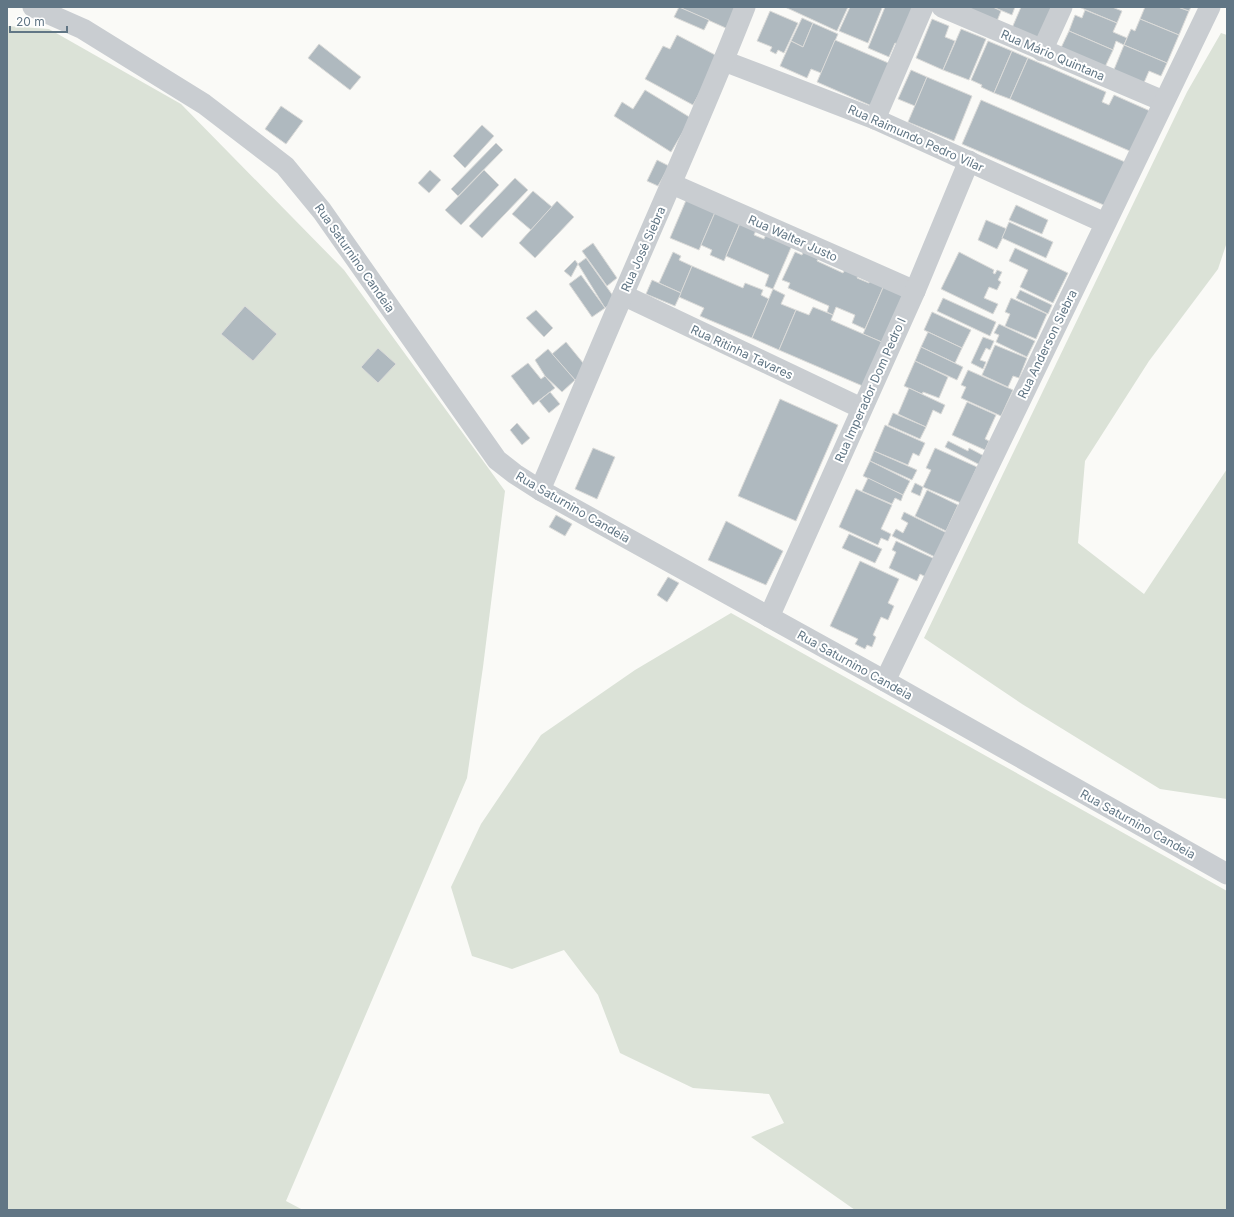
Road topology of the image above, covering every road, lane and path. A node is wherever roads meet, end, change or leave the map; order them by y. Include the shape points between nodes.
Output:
1 (33, 7) edge
2 (745, 7) edge
3 (923, 7) edge
4 (942, 7) edge
5 (1062, 7) edge
6 (1210, 7) edge
7 (1042, 51) junction
8 (724, 61) junction
9 (1163, 101) junction
10 (875, 119) junction
11 (969, 161) junction
12 (672, 184) junction
13 (1105, 224) junction
14 (915, 291) junction
15 (623, 295) junction
16 (861, 408) junction
17 (540, 490) junction
18 (768, 617) junction
19 (885, 681) junction
20 (1227, 874) edge

1 - 17 street, Rua Saturnino Candeia via 83,29 204,104 285,166 322,211 497,460
2 - 8 street, Rua José Siebra
3 - 10 street
4 - 7 street, Rua Mário Quintana
5 - 7 street
6 - 9 street, Rua Anderson Siebra
7 - 9 street, Rua Mário Quintana
8 - 10 street, Rua Raimundo Pedro Vilar
8 - 12 street, Rua José Siebra
9 - 13 street, Rua Anderson Siebra
10 - 11 street, Rua Raimundo Pedro Vilar
11 - 13 street, Rua Raimundo Pedro Vilar
11 - 14 street, Rua Imperador Dom Pedro I
12 - 14 street, Rua Walter Justo
12 - 15 street, Rua José Siebra
13 - 19 street, Rua Anderson Siebra
14 - 16 street, Rua Imperador Dom Pedro I
15 - 16 street, Rua Ritinha Tavares
15 - 17 street, Rua José Siebra
16 - 18 street, Rua Imperador Dom Pedro I
17 - 18 street, Rua Saturnino Candeia
18 - 19 street, Rua Saturnino Candeia
19 - 20 street, Rua Saturnino Candeia

